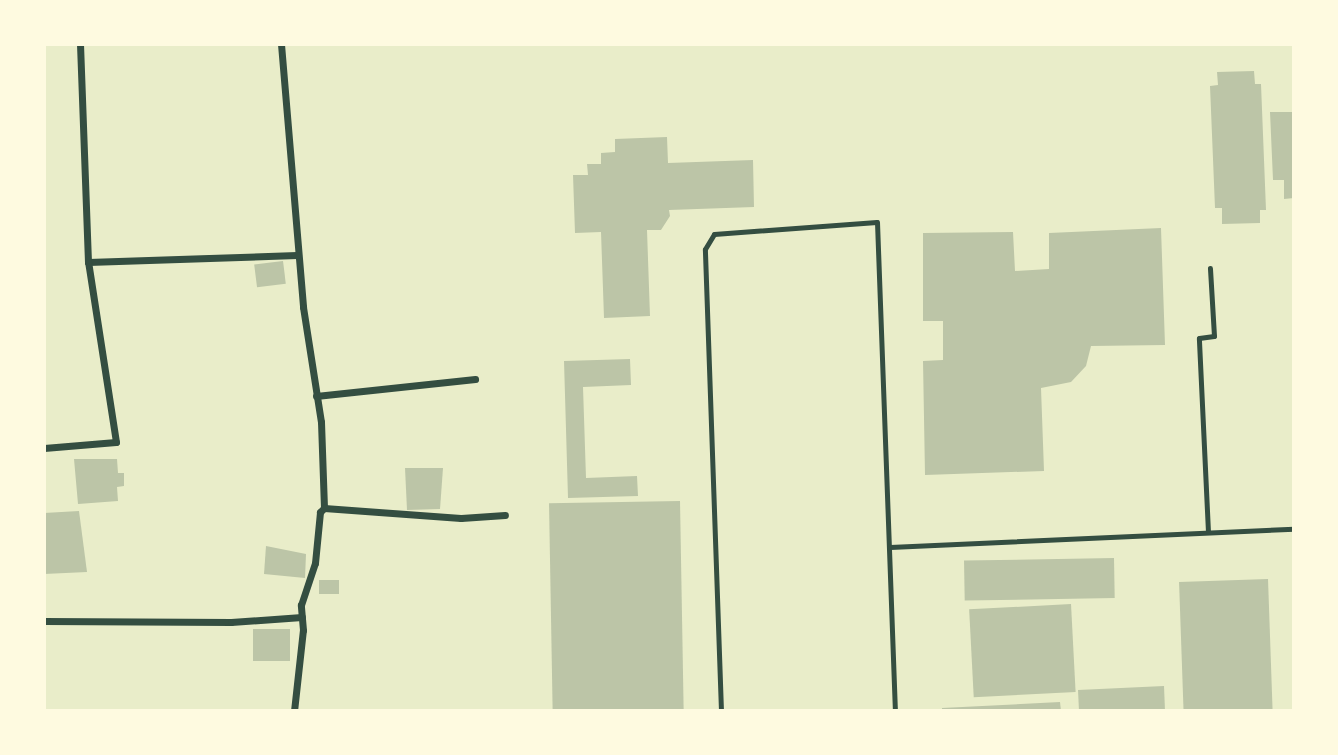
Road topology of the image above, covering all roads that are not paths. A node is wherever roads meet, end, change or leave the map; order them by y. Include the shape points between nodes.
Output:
1 (80, 44) edge
2 (281, 44) edge
3 (298, 255) junction
4 (88, 262) junction
5 (1210, 268) dead end
6 (475, 379) dead end
7 (316, 396) junction
8 (44, 448) edge
9 (324, 508) junction
10 (505, 514) dead end
11 (1294, 528) edge
12 (1208, 533) junction
13 (890, 547) junction
14 (302, 617) junction
15 (44, 621) edge
16 (294, 711) edge
17 (721, 711) edge
18 (895, 711) edge

1 - 4 street
2 - 3 street
3 - 4 street
3 - 7 street
4 - 8 street via 116,442
5 - 12 lane via 1214,337 1199,338
6 - 7 street
7 - 9 street
9 - 10 street via 440,517
9 - 14 street
11 - 12 lane
12 - 13 lane
13 - 17 lane via 877,222 713,234 705,249
13 - 18 lane
14 - 15 street via 231,622
14 - 16 street

